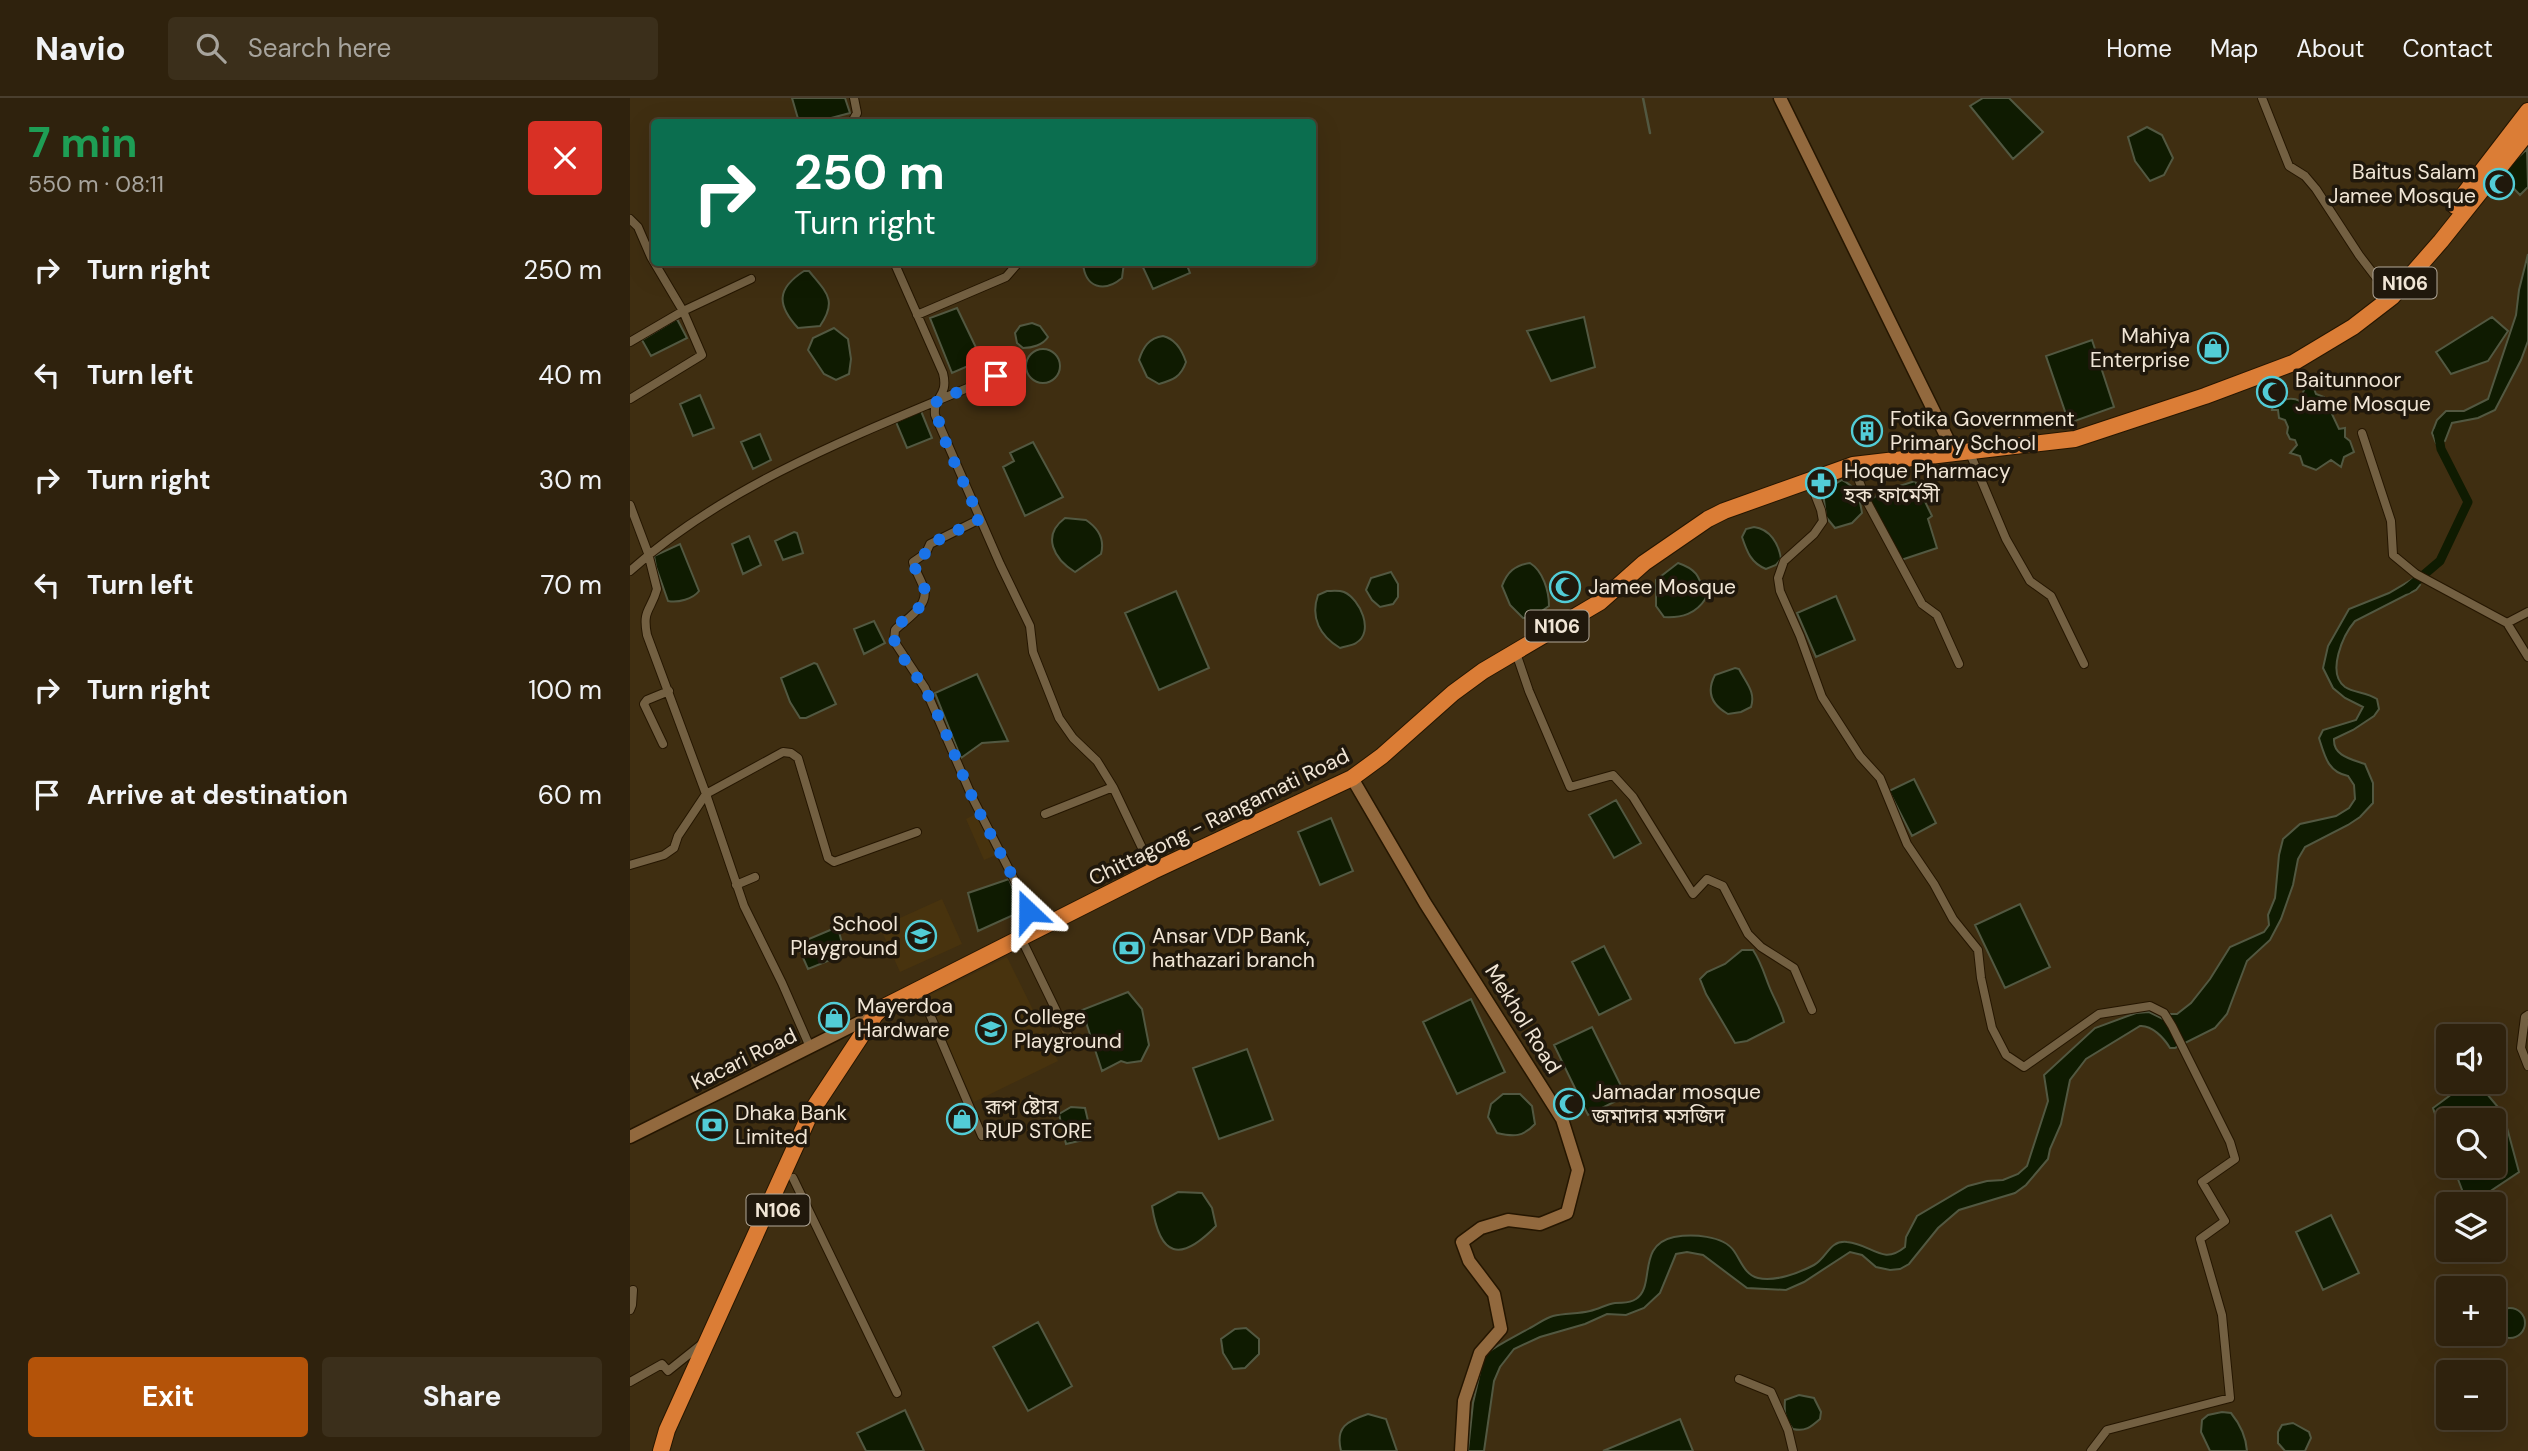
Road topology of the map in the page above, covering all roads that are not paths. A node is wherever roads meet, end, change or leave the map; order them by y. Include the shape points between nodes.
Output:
1 (854, 98) edge
2 (1780, 98) edge
3 (2262, 98) edge
4 (2528, 111) edge
5 (854, 119) edge
6 (2528, 132) edge
7 (2480, 183) junction
8 (630, 219) edge
9 (651, 257) edge
10 (656, 266) edge
11 (896, 266) edge
12 (1016, 266) edge
13 (751, 279) dead end
14 (2388, 293) junction
15 (682, 311) junction
16 (917, 315) junction
17 (630, 342) edge
18 (996, 376) dead end
19 (630, 399) edge
20 (937, 401) junction
21 (2362, 433) dead end
22 (1961, 452) junction
23 (1853, 465) junction
24 (1809, 479) junction
25 (630, 505) edge
26 (980, 519) junction
27 (648, 554) junction
28 (630, 571) edge
29 (2528, 612) edge
30 (2507, 623) junction
31 (1515, 650) junction
32 (2528, 657) edge
33 (1959, 664) dead end
34 (2084, 664) dead end
35 (669, 691) junction
36 (663, 744) dead end
37 (1352, 778) junction
38 (1113, 787) junction
39 (706, 794) junction
40 (1045, 814) dead end
41 (917, 832) dead end
42 (630, 865) edge
43 (1153, 871) junction
44 (755, 877) dead end
45 (736, 885) junction
46 (1028, 934) junction
47 (919, 989) junction
48 (1812, 1010) dead end
49 (2528, 1014) edge
50 (879, 1017) junction
51 (1068, 1035) dead end
52 (810, 1047) junction
53 (846, 1065) junction
54 (2528, 1066) edge
55 (982, 1136) dead end
56 (630, 1137) edge
57 (793, 1178) junction
58 (632, 1290) dead end
59 (630, 1310) edge
60 (709, 1339) junction
61 (1739, 1379) dead end
62 (630, 1382) edge
63 (897, 1393) dead end
64 (661, 1451) edge
65 (668, 1451) edge
66 (1461, 1451) edge
67 (1793, 1451) edge
68 (2091, 1451) edge

1 - 5 street
2 - 22 street
3 - 14 street via 2289,166 2311,182
4 - 7 highway
6 - 7 highway, Chittagong - Rangamati Road / N106
7 - 14 highway, Chittagong - Rangamati Road / N106 via 2418,268
8 - 9 street via 639,227
10 - 15 street
11 - 16 street
12 - 16 street via 1006,277
13 - 15 street
14 - 22 highway, Chittagong - Rangamati Road / N106 via 2324,346 2240,384 2075,439
15 - 17 street
15 - 19 street via 702,355
16 - 20 street via 945,381
18 - 20 street
20 - 26 street via 935,415
20 - 27 street via 787,469 700,517
21 - 30 street via 2391,521 2393,555 2416,574
22 - 23 highway, Chittagong - Rangamati Road / N106
22 - 34 street via 2031,580 2051,596
23 - 24 highway, Chittagong - Rangamati Road / N106
23 - 33 street via 1879,525 1922,604 1937,615
24 - 31 highway, Chittagong - Rangamati Road / N106 via 1708,519 1644,563 1600,602
24 - 68 street via 1823,521 1784,561 1778,578 1780,591 1822,697 1860,757 1880,778 1907,844 1953,919 1978,950 1992,1028 2006,1055 2024,1067 2099,1014 2150,1006 2164,1013 2172,1026 2235,1159 2202,1182 2225,1221 2200,1240 2222,1315 2230,1398 2106,1430
25 - 27 street
26 - 38 street via 1030,626 1033,652 1059,718
26 - 46 street via 930,544 913,562 925,597 895,629 894,641 925,688 973,799 1020,891
27 - 28 street
27 - 35 street via 657,589 644,621
29 - 30 street
30 - 32 street
31 - 37 highway, Chittagong - Rangamati Road / N106 via 1452,692
31 - 48 street via 1570,787 1613,775 1633,797 1693,894 1707,879 1723,886 1748,934 1794,968
35 - 36 street via 644,704
35 - 39 street
37 - 43 highway, Chittagong - Rangamati Road / N106
37 - 66 street, Mekhol Road via 1562,1119 1578,1170 1567,1213 1540,1224 1508,1220 1480,1228 1462,1242 1469,1261 1494,1294 1501,1329 1480,1353 1464,1401
38 - 40 street
38 - 43 street
39 - 41 street via 774,756 791,753 797,758 828,858 834,862
39 - 42 street via 674,848
39 - 45 street
43 - 46 highway, Chittagong - Rangamati Road / N106
44 - 45 street
45 - 52 street
46 - 47 highway, Chittagong - Rangamati Road / N106
46 - 51 street
47 - 50 highway, Chittagong - Rangamati Road / N106
47 - 55 street
49 - 54 street via 2521,1048
50 - 52 street, Kacari Road
50 - 53 highway, Chittagong - Rangamati Road / N106
52 - 56 street, Kacari Road
53 - 57 highway, Chittagong - Rangamati Road / N106
53 - 60 highway, Chittagong - Rangamati Road / N106 via 811,1112
57 - 63 street
57 - 65 highway, Chittagong - Rangamati Road / N106
58 - 59 street
60 - 62 street via 668,1371 662,1364
60 - 64 highway, N106
61 - 67 street via 1771,1392

